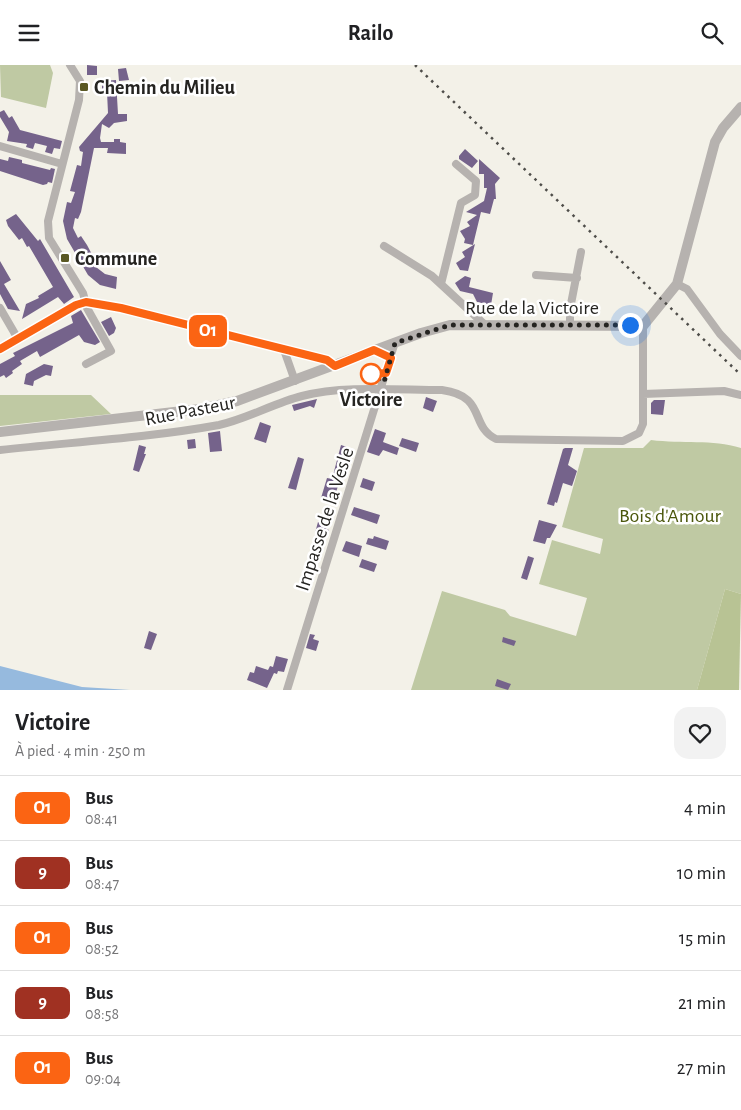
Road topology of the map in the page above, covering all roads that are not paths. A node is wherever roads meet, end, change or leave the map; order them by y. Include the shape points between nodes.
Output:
1 (70, 65) edge
2 (741, 107) edge
3 (0, 146) edge
4 (62, 164) junction
5 (456, 164) dead end
6 (384, 246) dead end
7 (581, 252) dead end
8 (536, 275) dead end
9 (578, 278) junction
10 (441, 284) junction
11 (677, 284) junction
12 (86, 302) junction
13 (0, 308) edge
14 (484, 324) junction
15 (570, 324) junction
16 (643, 325) junction
17 (18, 339) junction
18 (395, 343) junction
19 (0, 349) edge
20 (284, 350) junction
21 (374, 350) junction
22 (741, 355) edge
23 (391, 358) junction
24 (86, 364) dead end
25 (335, 366) junction
26 (295, 381) junction
27 (382, 391) junction
28 (642, 393) junction
29 (741, 395) edge
30 (0, 433) edge
31 (0, 450) edge
32 (287, 690) edge

1 - 4 street via 80,81 79,100
2 - 11 street via 716,142
3 - 4 street
4 - 12 street via 48,221 49,238
5 - 10 street via 476,181 476,195 461,203
6 - 10 street
7 - 9 street
8 - 9 street
9 - 15 street via 570,309
10 - 14 street
11 - 16 street
11 - 22 street via 687,289 720,334
12 - 17 street
12 - 20 street
12 - 24 street via 111,351
13 - 17 street
14 - 15 street, Rue de la Victoire
14 - 18 street, Rue de la Victoire via 450,325
15 - 16 street, Rue de la Victoire
16 - 28 street
17 - 19 street
18 - 21 street, Rue de la Victoire
18 - 23 street, Impasse de la Vesle
20 - 25 street via 327,360
20 - 26 street
21 - 23 street
21 - 25 street, Rue de la Victoire
23 - 27 street, Impasse de la Vesle
25 - 26 street, Rue de la Victoire
26 - 30 street, Rue de la Victoire via 237,401 200,409
27 - 28 street, Rue Pasteur via 442,390 464,394 488,433 503,440 627,440 642,428
27 - 31 street, Rue Pasteur via 325,391 222,424
27 - 32 street, Impasse de la Vesle
28 - 29 street via 724,391

